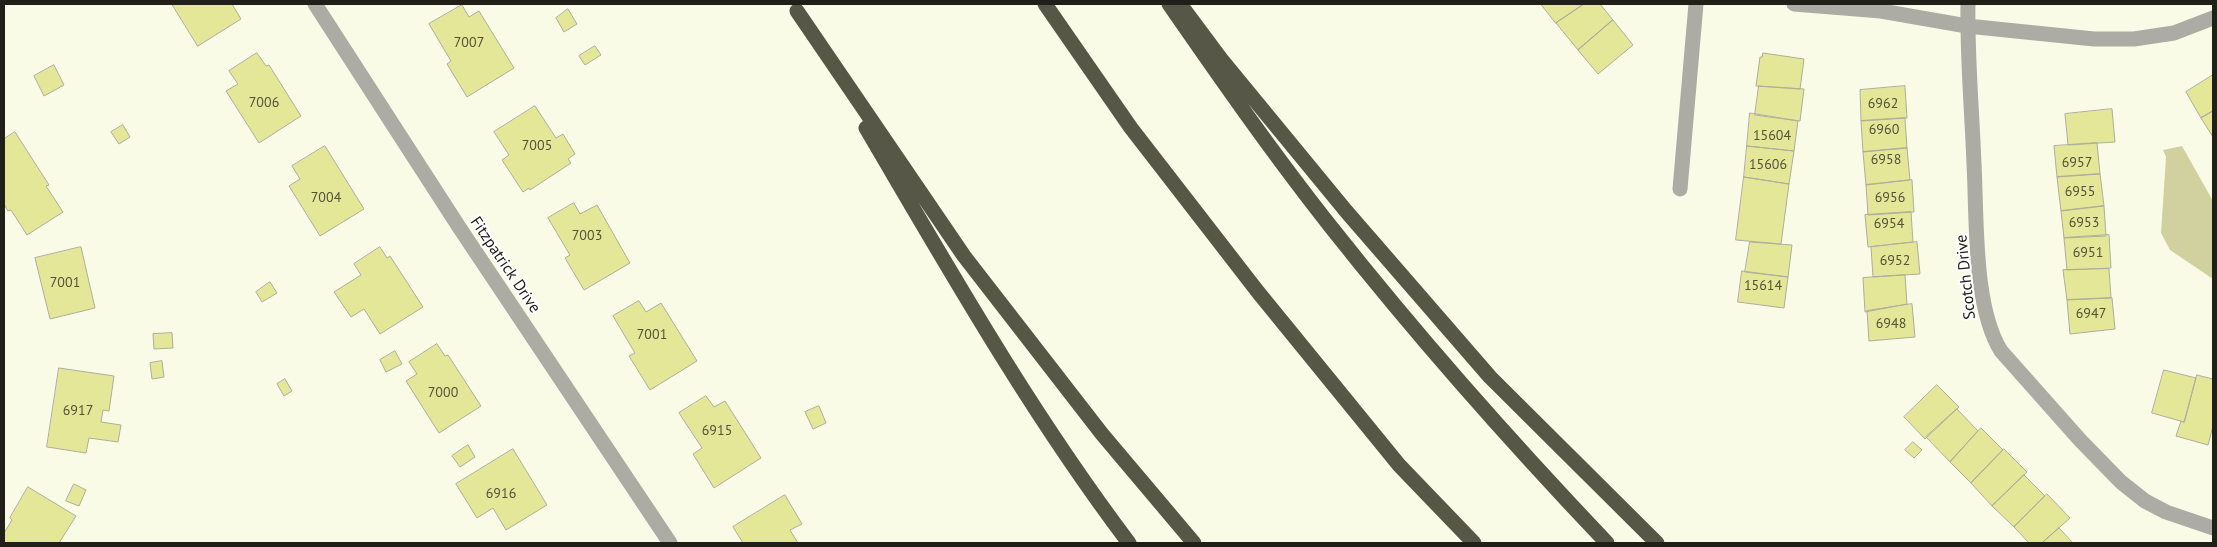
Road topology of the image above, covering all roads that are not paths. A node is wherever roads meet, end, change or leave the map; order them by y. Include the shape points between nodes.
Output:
1 (315, 4) edge
2 (1045, 4) edge
3 (1169, 4) edge
4 (1180, 4) edge
5 (1696, 4) edge
6 (1794, 4) edge
7 (1968, 4) edge
8 (795, 8) edge
9 (2213, 18) edge
10 (1968, 26) junction
11 (1680, 189) dead end
12 (2213, 528) edge
13 (670, 543) edge
14 (1129, 543) edge
15 (1194, 543) edge
16 (1474, 543) edge
17 (1607, 543) edge
18 (1657, 543) edge

1 - 13 street, Fitzpatrick Drive
2 - 16 highway via 1131,128 1258,292 1399,465
3 - 17 highway via 1330,226 1470,396
4 - 18 highway via 1346,211 1490,377
5 - 11 street
6 - 10 street via 1880,11
7 - 10 street, Scotch Drive
8 - 14 highway via 986,333 1090,493
8 - 15 highway via 964,256 1102,434
9 - 10 street via 2174,34 2134,39 2094,39
10 - 12 street, Scotch Drive via 1983,303 1993,338 2001,351 2121,482 2144,501 2166,512

